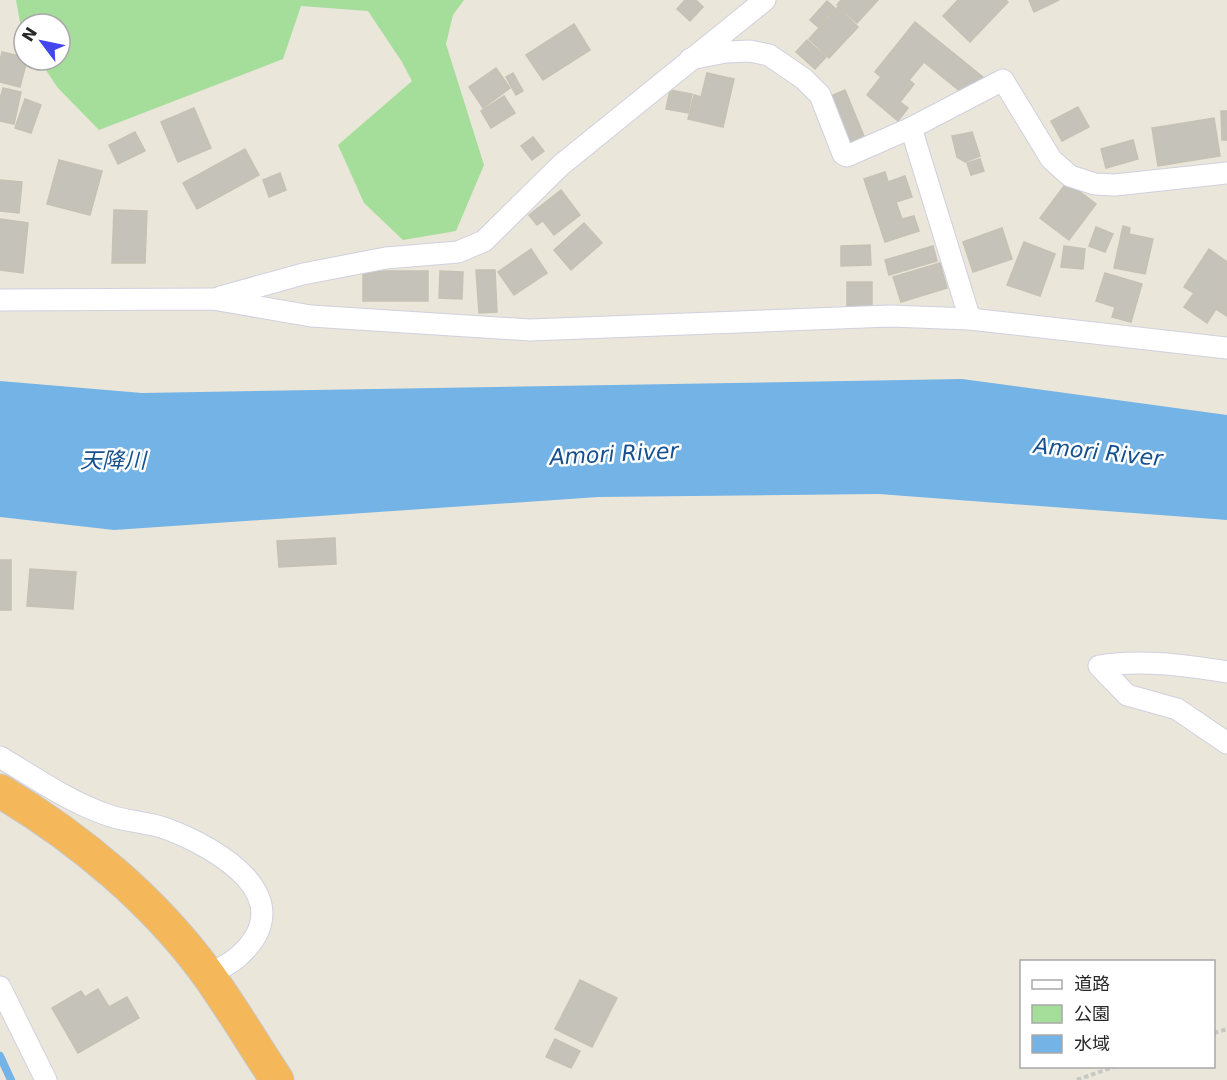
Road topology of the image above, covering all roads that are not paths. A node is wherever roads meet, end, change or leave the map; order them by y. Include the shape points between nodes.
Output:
1 (765, 0) edge
2 (690, 59) junction
3 (911, 128) junction
4 (1227, 173) edge
5 (213, 299) junction
6 (0, 300) edge
7 (970, 319) junction
8 (1227, 348) edge
9 (1227, 672) edge
10 (1227, 743) edge
11 (0, 757) edge
12 (0, 791) edge
13 (208, 975) junction
14 (0, 987) edge
15 (46, 1080) edge
16 (277, 1080) edge

1 - 2 street
2 - 3 street via 726,52 769,55 820,95 837,142 848,156
2 - 5 street via 561,165 484,241 458,252 386,258 303,274
3 - 4 street via 1003,80 1051,159 1070,176 1115,185
3 - 7 street
5 - 6 street
5 - 7 street via 311,316 530,330 890,316
7 - 8 street
9 - 10 street via 1140,662 1099,666 1127,695 1177,709
11 - 13 street via 107,816 164,828 189,838 250,880 259,894 263,914 256,935 239,957
12 - 13 highway via 90,853 138,896
13 - 16 highway
14 - 15 street

